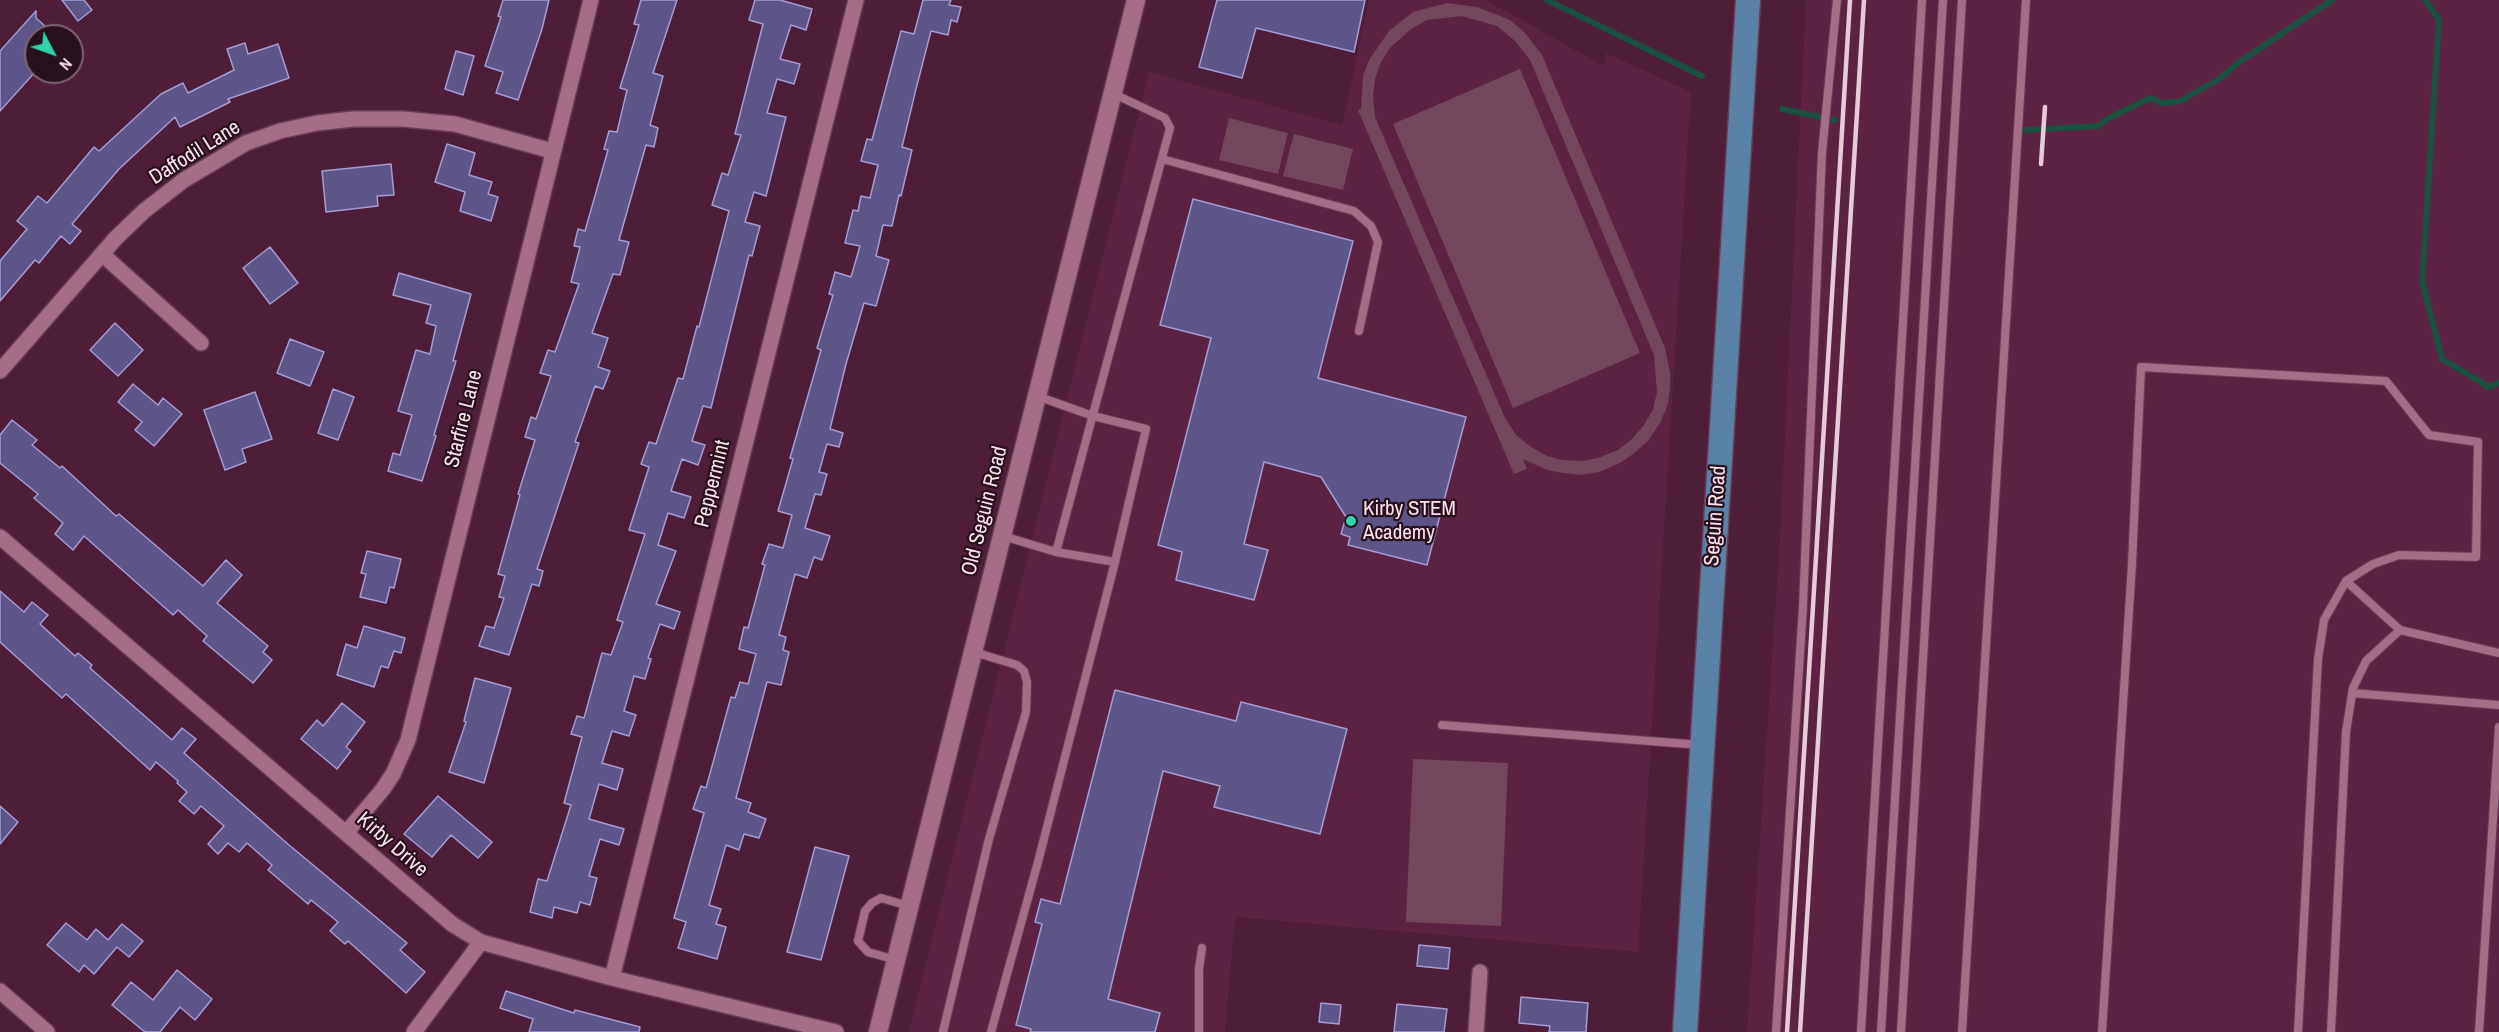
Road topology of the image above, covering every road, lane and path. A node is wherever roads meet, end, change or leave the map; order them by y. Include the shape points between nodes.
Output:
1 (591, 0) edge
2 (856, 0) edge
3 (1136, 0) edge
4 (1748, 0) edge
5 (1838, 0) edge
6 (1922, 0) edge
7 (1943, 0) edge
8 (1962, 0) edge
9 (2026, 0) edge
10 (1112, 93) junction
11 (552, 151) junction
12 (1162, 159) junction
13 (102, 254) junction
14 (1359, 331) dead end
15 (201, 343) dead end
16 (0, 371) edge
17 (1037, 396) junction
18 (1093, 416) junction
19 (1002, 535) junction
20 (0, 537) edge
21 (1056, 552) junction
22 (1115, 562) junction
23 (2346, 581) junction
24 (2400, 630) junction
25 (973, 652) junction
26 (2499, 653) edge
27 (2352, 693) junction
28 (2499, 705) edge
29 (1442, 725) dead end
30 (2499, 727) edge
31 (1702, 745) junction
32 (346, 833) junction
33 (909, 906) junction
34 (481, 942) junction
35 (1202, 948) dead end
36 (896, 960) junction
37 (1480, 972) dead end
38 (612, 978) junction
39 (0, 991) edge
40 (47, 1032) edge
41 (414, 1032) edge
42 (836, 1032) edge
43 (878, 1032) edge
44 (943, 1032) edge
45 (991, 1032) edge
46 (1199, 1032) edge
47 (1476, 1032) edge
48 (1685, 1032) edge
49 (1776, 1032) edge
50 (1861, 1032) edge
51 (1881, 1032) edge
52 (1901, 1032) edge
53 (1962, 1032) edge
54 (2102, 1032) edge
55 (2298, 1032) edge
56 (2331, 1032) edge
57 (2479, 1032) edge

1 - 11 street, Starfire Lane
2 - 38 street, Peppermint
3 - 10 street, Old Seguin Road
4 - 31 main road, Seguin Road
5 - 49 lane via 1822,153 1803,606
6 - 50 lane
7 - 51 lane
8 - 52 lane
9 - 53 lane
10 - 12 lane via 1165,118 1170,128
10 - 17 street, Old Seguin Road
11 - 13 street, Daffodil Lane via 455,124 403,119 353,119 280,131 246,143 184,180 144,211
11 - 32 street, Starfire Lane via 408,740 393,774
12 - 14 lane via 1354,211 1371,226 1378,242
12 - 18 lane
13 - 15 street
13 - 16 street, Daffodil Lane
17 - 18 lane
17 - 19 street, Old Seguin Road
18 - 21 lane
18 - 22 lane via 1146,429
19 - 21 lane
19 - 25 street, Old Seguin Road
20 - 32 street, Kirby Drive
21 - 22 lane
22 - 45 lane
23 - 24 lane
23 - 54 lane via 2373,564 2399,555 2476,557 2478,442 2429,435 2386,381 2141,367
23 - 55 lane via 2324,620 2318,659
24 - 26 lane
24 - 27 lane via 2366,661
25 - 33 street, Old Seguin Road
25 - 44 lane via 1017,665 1024,671 1028,682 1026,712 989,839
27 - 28 lane
27 - 56 lane via 2346,732
29 - 31 lane
30 - 57 lane
31 - 48 main road, Seguin Road
32 - 34 street, Kirby Drive via 452,924
33 - 36 street, Old Seguin Road
33 - 36 lane via 881,898 865,911 858,941 868,952
34 - 38 street, Kirby Drive
34 - 41 street
35 - 46 lane
36 - 43 street, Old Seguin Road
37 - 47 street
38 - 42 street, Kirby Drive
39 - 40 street

